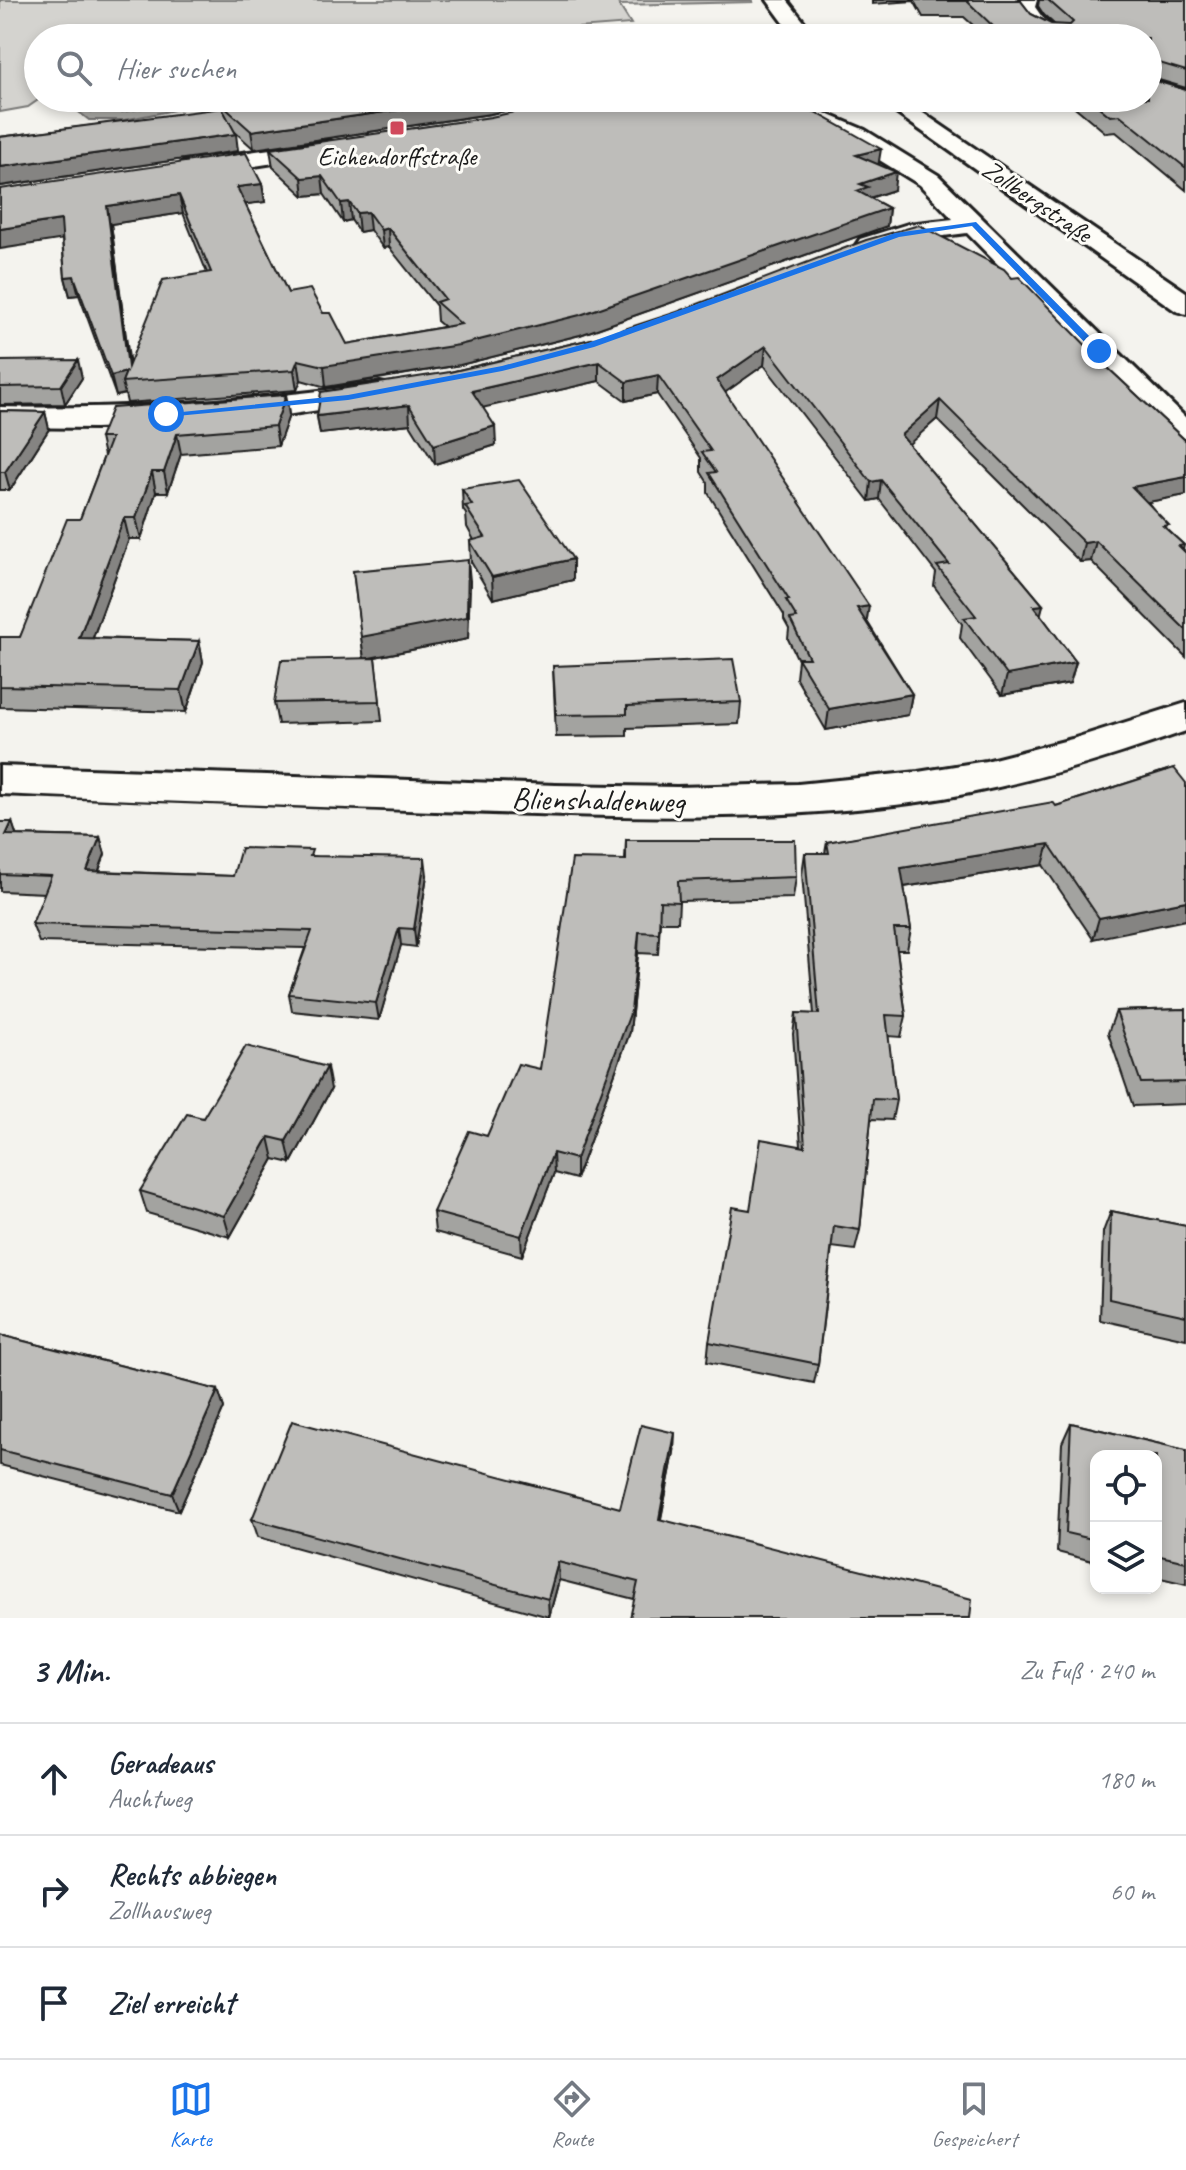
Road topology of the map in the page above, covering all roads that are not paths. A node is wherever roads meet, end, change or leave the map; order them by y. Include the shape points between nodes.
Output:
1 (777, 0) edge
2 (1028, 1) edge
3 (795, 24) edge
4 (1038, 24) edge
5 (804, 112) edge
6 (906, 112) edge
7 (349, 145) edge
8 (169, 172) edge
9 (974, 224) junction
10 (842, 255) edge
11 (1186, 305) edge
12 (403, 388) edge
13 (0, 417) edge
14 (1186, 436) edge
15 (1186, 716) edge
16 (0, 780) edge

1 - 3 street
2 - 4 street via 1025,7
5 - 9 street via 901,160
6 - 11 street, Zollbergstraße
7 - 8 street
9 - 10 street via 908,232
9 - 14 street
12 - 13 street via 210,412
15 - 16 street, Blienshaldenweg via 997,773 917,787 787,799 679,803

